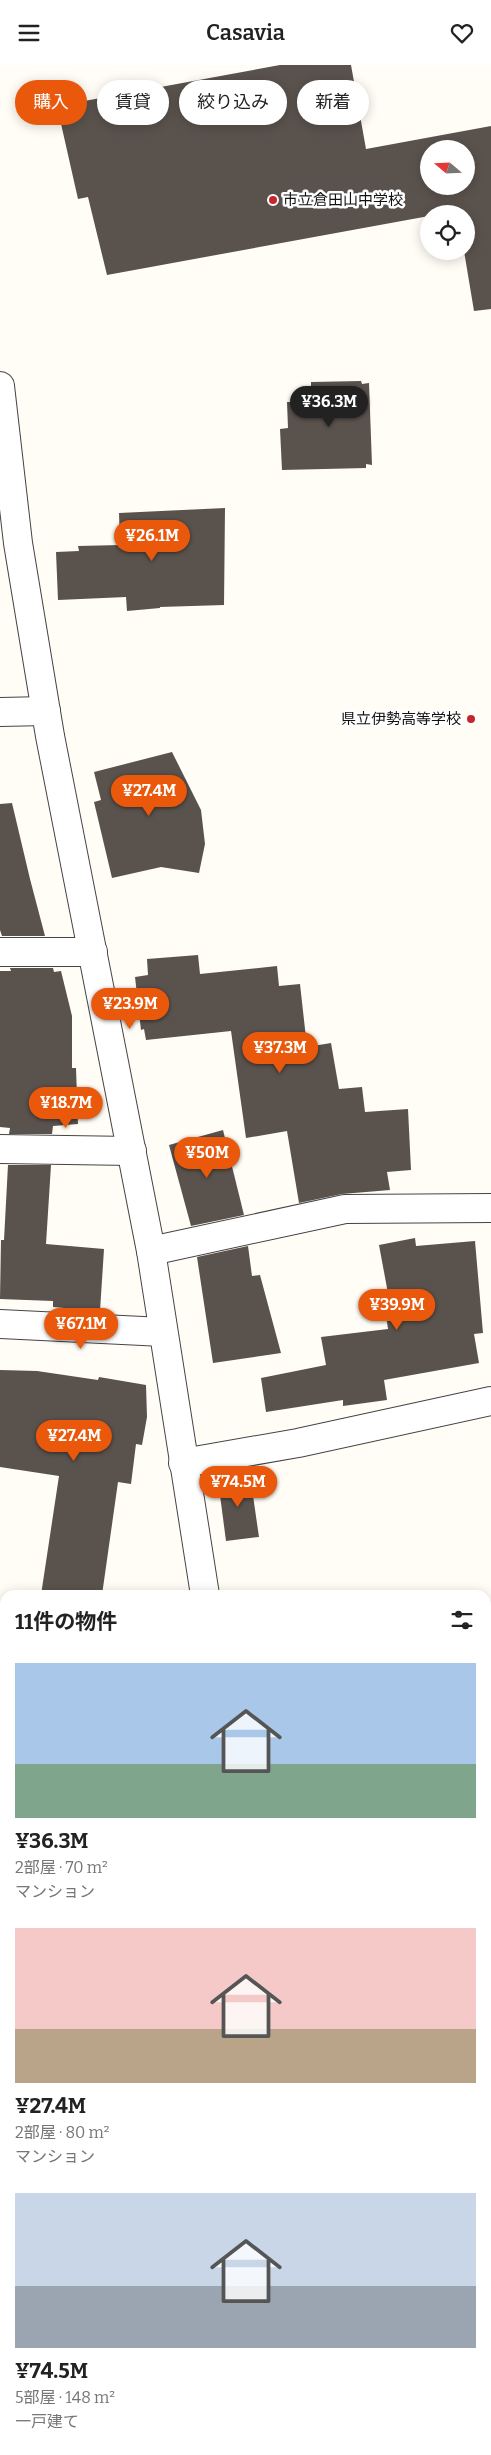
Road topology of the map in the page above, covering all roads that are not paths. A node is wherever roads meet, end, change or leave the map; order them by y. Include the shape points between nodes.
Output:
1 (0, 386) edge
2 (46, 711) junction
3 (0, 712) edge
4 (0, 952) edge
5 (93, 952) junction
6 (0, 1149) edge
7 (132, 1151) junction
8 (491, 1208) edge
9 (152, 1251) junction
10 (0, 1324) edge
11 (163, 1333) junction
12 (491, 1401) edge
13 (183, 1463) junction
14 (204, 1590) edge

1 - 2 street via 18,543
2 - 3 street
2 - 5 street
4 - 5 street
5 - 7 street
6 - 7 street
7 - 9 street
8 - 9 street via 345,1209
9 - 11 street
10 - 11 street
11 - 13 street
12 - 13 street via 298,1443
13 - 14 street

